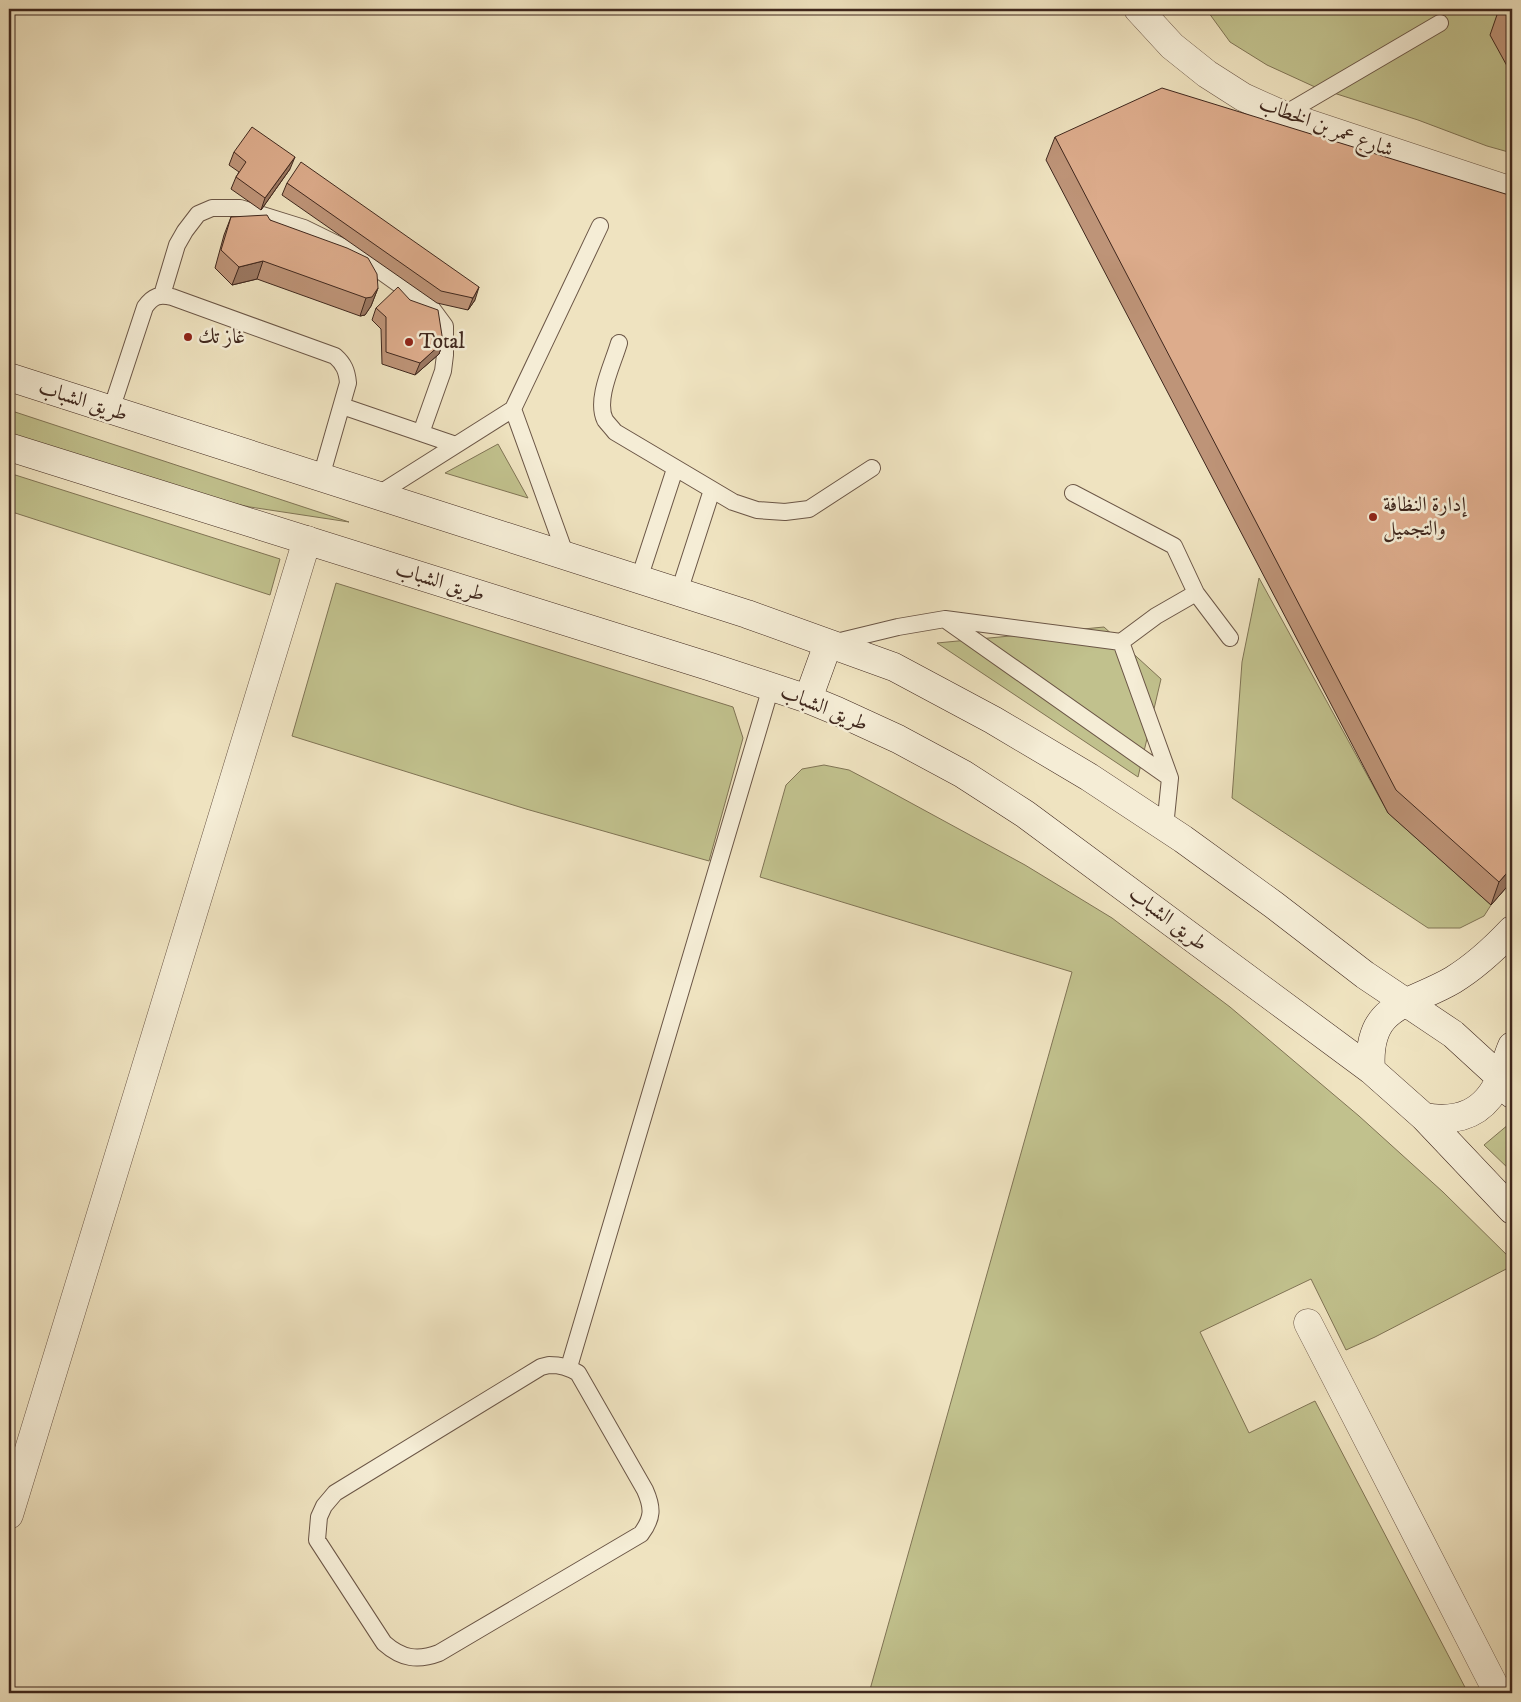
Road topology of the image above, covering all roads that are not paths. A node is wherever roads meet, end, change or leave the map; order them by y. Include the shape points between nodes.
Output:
1 (1138, 9) edge
2 (1440, 23) dead end
3 (1283, 116) junction
4 (1512, 191) edge
5 (600, 226) dead end
6 (162, 294) junction
7 (619, 343) dead end
8 (9, 377) edge
9 (342, 406) junction
10 (513, 409) junction
11 (111, 410) junction
12 (421, 433) junction
13 (456, 445) junction
14 (9, 448) edge
15 (872, 468) dead end
16 (675, 469) junction
17 (321, 477) junction
18 (712, 490) junction
19 (1073, 493) dead end
20 (377, 495) junction
21 (307, 540) junction
22 (566, 556) junction
23 (639, 579) junction
24 (679, 592) junction
25 (1196, 593) junction
26 (945, 619) junction
27 (1230, 638) dead end
28 (1121, 642) junction
29 (828, 644) junction
30 (771, 687) junction
31 (808, 699) junction
32 (1170, 778) junction
33 (1165, 827) junction
34 (1512, 930) edge
35 (1404, 1002) junction
36 (1512, 1046) edge
37 (1371, 1070) junction
38 (1507, 1086) edge
39 (1424, 1117) junction
40 (1512, 1210) edge
41 (1308, 1323) dead end
42 (569, 1368) junction
43 (9, 1515) edge
44 (1498, 1693) edge

1 - 3 main road, شارع عمر بن الخطاب via 1172,46 1206,74
2 - 3 lane
3 - 4 main road, شارع عمر بن الخطاب
5 - 10 lane
6 - 9 lane via 335,356 342,363 348,383
6 - 11 lane via 152,298 144,307
6 - 12 lane via 177,245 185,231 198,214 212,208 240,208 295,225 355,253 431,307 445,326 443,372
7 - 16 lane via 602,396 605,420 615,432
8 - 11 main road, طريق الشباب
9 - 12 lane
9 - 17 lane
10 - 13 lane
10 - 22 lane
11 - 17 main road, طريق الشباب
12 - 13 lane
13 - 20 lane
14 - 21 main road, طريق الشباب
15 - 18 lane via 809,509 785,512 757,510
16 - 18 lane
16 - 23 lane
17 - 20 main road, طريق الشباب
18 - 24 lane
19 - 25 lane via 1174,546
20 - 22 main road, طريق الشباب
21 - 30 main road, طريق الشباب
21 - 43 main road
22 - 23 main road, طريق الشباب
23 - 24 main road, طريق الشباب
24 - 29 main road, طريق الشباب
25 - 27 lane
25 - 28 lane via 1156,616
26 - 28 lane
26 - 29 lane
26 - 32 lane
28 - 32 lane
29 - 31 main road
29 - 33 main road, طريق الشباب via 894,667 993,720
30 - 31 main road, طريق الشباب
30 - 42 lane
31 - 37 main road, طريق الشباب via 898,739 963,774 1025,814
32 - 33 lane
33 - 35 main road, طريق الشباب
34 - 35 main road via 1475,965
35 - 37 main road via 1380,1023 1373,1038
35 - 38 main road, طريق الشباب via 1453,1034
36 - 38 main road
37 - 39 main road, طريق الشباب
38 - 39 main road via 1494,1092 1470,1113 1440,1120
39 - 40 main road, طريق الشباب
41 - 44 main road
42 - 42 lane via 559,1365 541,1367 335,1493 324,1506 319,1516 317,1540 384,1643 399,1654 426,1658 439,1653 640,1534 648,1524 651,1512 646,1490 578,1373

